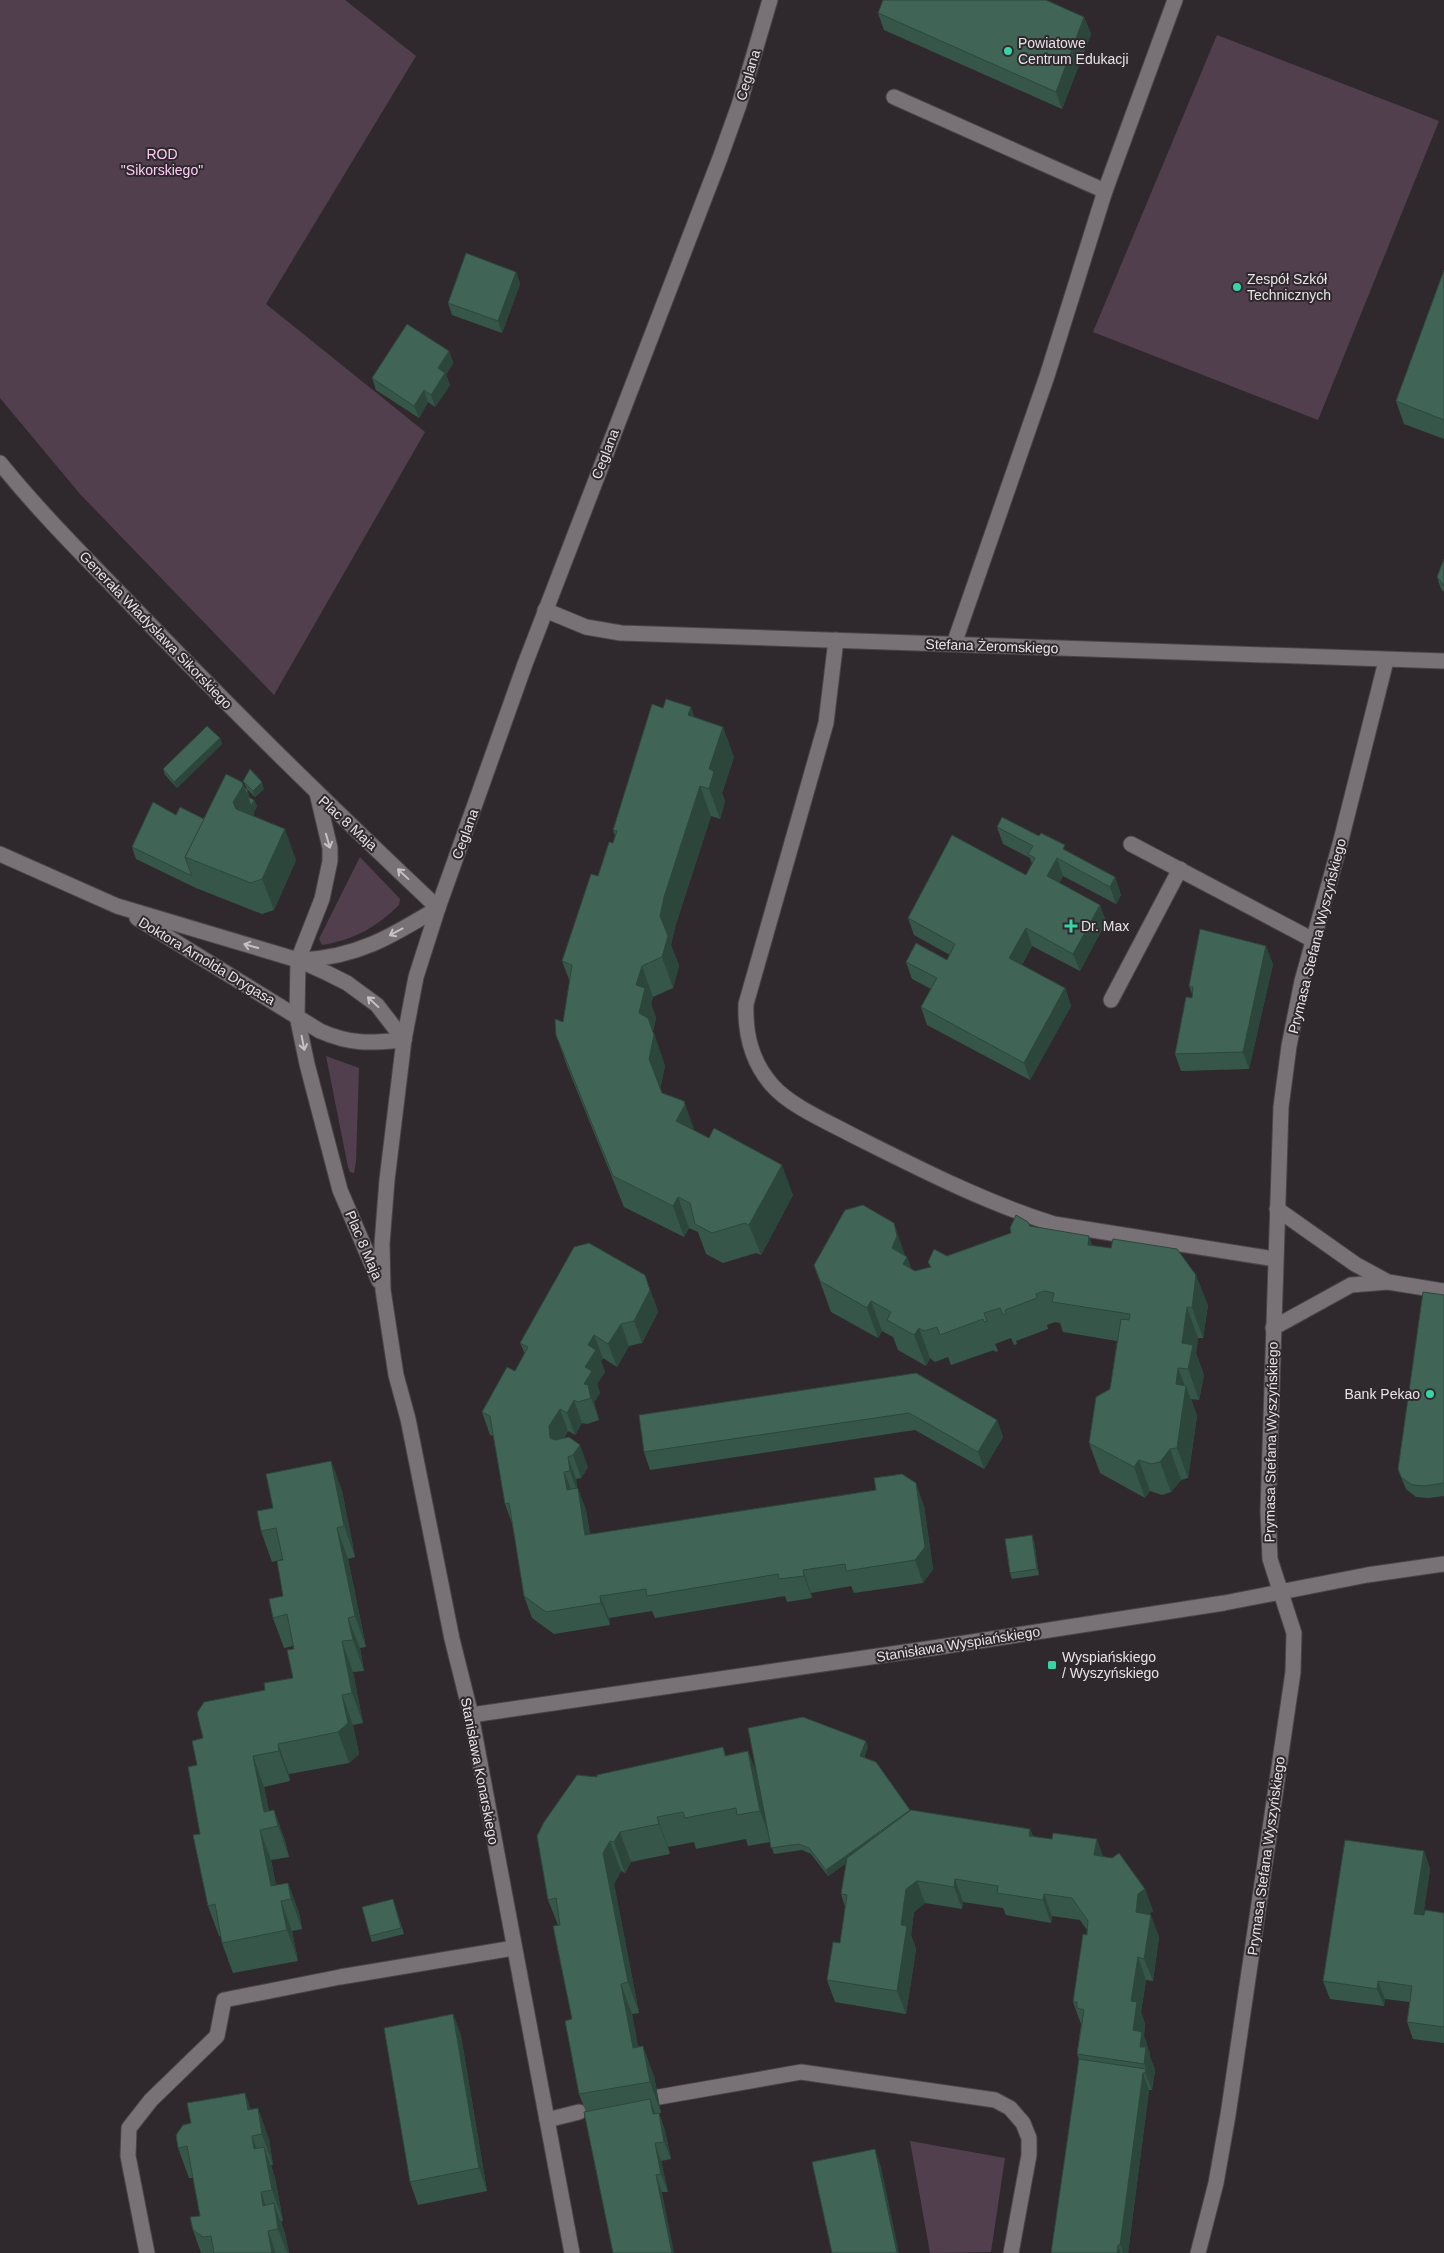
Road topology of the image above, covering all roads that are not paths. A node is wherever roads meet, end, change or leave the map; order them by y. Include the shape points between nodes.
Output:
1 (770, 0) edge
2 (1175, 0) edge
3 (894, 98) dead end
4 (1105, 191) junction
5 (0, 463) edge
6 (545, 610) junction
7 (836, 640) junction
8 (954, 644) junction
9 (1386, 661) junction
10 (1444, 661) edge
11 (317, 793) junction
12 (1131, 844) dead end
13 (0, 854) edge
14 (1180, 869) junction
15 (117, 906) junction
16 (438, 908) junction
17 (1313, 940) junction
18 (298, 960) junction
19 (1111, 1000) dead end
20 (298, 1016) junction
21 (404, 1040) junction
22 (1277, 1209) junction
23 (1275, 1259) junction
24 (1388, 1282) junction
25 (383, 1290) junction
26 (1444, 1291) edge
27 (1273, 1328) junction
28 (1444, 1564) edge
29 (1281, 1592) junction
30 (471, 1715) junction
31 (514, 1948) junction
32 (658, 2097) dead end
33 (579, 2112) edge
34 (547, 2120) junction
35 (147, 2253) edge
36 (572, 2253) edge
37 (1011, 2253) edge
38 (1198, 2253) edge

1 - 6 street, Ceglana via 722,151
2 - 4 street
3 - 4 street
4 - 8 street via 1047,376
5 - 11 street, Generała Władysława Sikorskiego via 85,558
6 - 7 street, Stefana Żeromskiego via 586,627 621,633
6 - 16 street, Ceglana
7 - 8 street, Stefana Żeromskiego
7 - 23 street via 826,723 746,1004 748,1042 766,1077 781,1094 824,1120 912,1166 1021,1214 1054,1224
8 - 9 street, Stefana Żeromskiego
9 - 10 street, Stefana Żeromskiego
9 - 17 street, Prymasa Stefana Wyszyńskiego
16 -> 11 street, Plac 8 Maja
11 -> 18 street, Plac 8 Maja via 330,848 329,872
12 - 14 street
13 - 15 street, Doktora Arnolda Drygasa
14 - 17 street
14 - 19 street
18 -> 15 street, Doktora Arnolda Drygasa
15 - 20 street, Doktora Arnolda Drygasa
16 -> 18 street via 370,946 328,958
16 - 21 street, Plac 8 Maja via 416,977
17 - 22 street, Prymasa Stefana Wyszyńskiego via 1289,1046 1282,1107
18 - 20 street, Plac 8 Maja
21 -> 18 street via 366,996 347,983
20 - 21 street via 320,1031 352,1042
20 -> 25 street, Plac 8 Maja via 307,1064 340,1190
21 - 25 street, Plac 8 Maja via 387,1180 382,1244
22 - 23 street, Prymasa Stefana Wyszyńskiego
22 - 24 street via 1354,1264
23 - 27 street, Prymasa Stefana Wyszyńskiego
24 - 26 street
24 - 27 street via 1351,1286
25 - 30 street, Stanisława Konarskiego via 396,1375
27 - 29 street, Prymasa Stefana Wyszyńskiego via 1268,1511 1270,1560
28 - 29 street, Stanisława Wyspiańskiego
29 - 30 street, Stanisława Wyspiańskiego via 916,1651
29 - 38 street, Prymasa Stefana Wyszyńskiego via 1294,1632 1294,1672 1228,2115 1216,2184
30 - 31 street, Stanisława Konarskiego
31 - 34 street, Stanisława Konarskiego
31 - 35 street via 224,2000 217,2036 150,2100 129,2128 128,2156
32 - 37 street via 801,2072 995,2100 1010,2108 1023,2123 1029,2138 1029,2155
33 - 34 street
34 - 36 street, Stanisława Konarskiego

